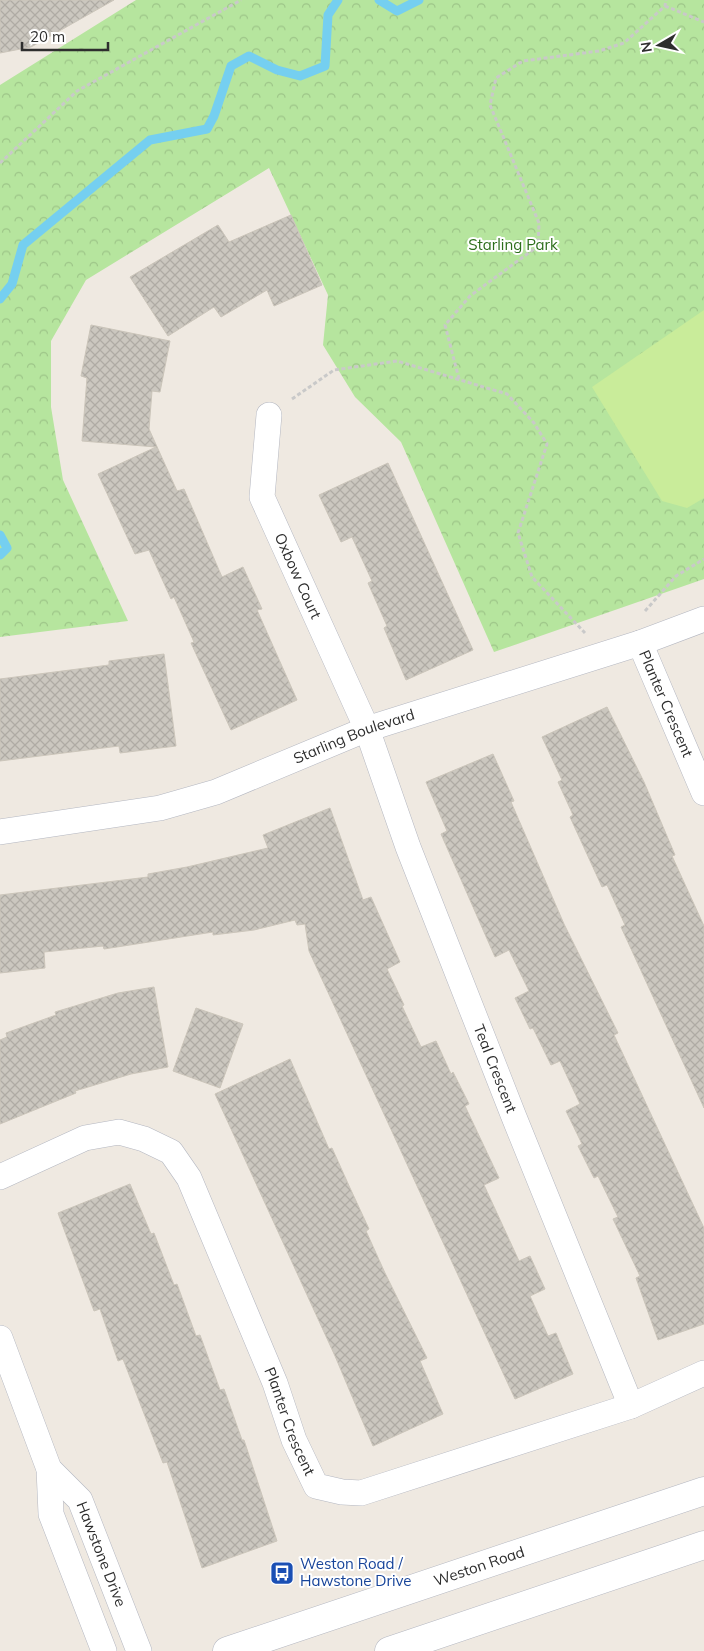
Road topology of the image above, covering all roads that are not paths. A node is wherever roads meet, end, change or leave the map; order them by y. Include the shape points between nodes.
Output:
1 (269, 415) road end
2 (704, 619) edge
3 (640, 643) junction
4 (367, 729) junction
5 (704, 793) edge
6 (0, 832) edge
7 (0, 1178) edge
8 (0, 1338) edge
9 (704, 1373) edge
10 (631, 1406) junction
11 (49, 1469) junction
12 (704, 1491) edge
13 (704, 1545) edge
14 (104, 1651) edge
15 (139, 1651) edge
16 (227, 1651) edge
17 (390, 1651) edge

1 - 4 street, Oxbow Court via 262,497
2 - 3 street, Starling Boulevard
3 - 4 street, Starling Boulevard
3 - 5 street, Planter Crescent
4 - 6 street, Starling Boulevard via 216,792 160,808
4 - 10 street, Teal Crescent via 415,865
7 - 10 street, Planter Crescent via 85,1138 119,1132 171,1152 193,1187 272,1374 294,1440 316,1486 361,1493
8 - 11 street, Hawstone Drive
9 - 10 street, Planter Crescent
11 - 14 street, Hawstone Drive via 51,1514
11 - 15 street, Hawstone Drive via 80,1500
12 - 16 main road, Weston Road
13 - 17 main road

